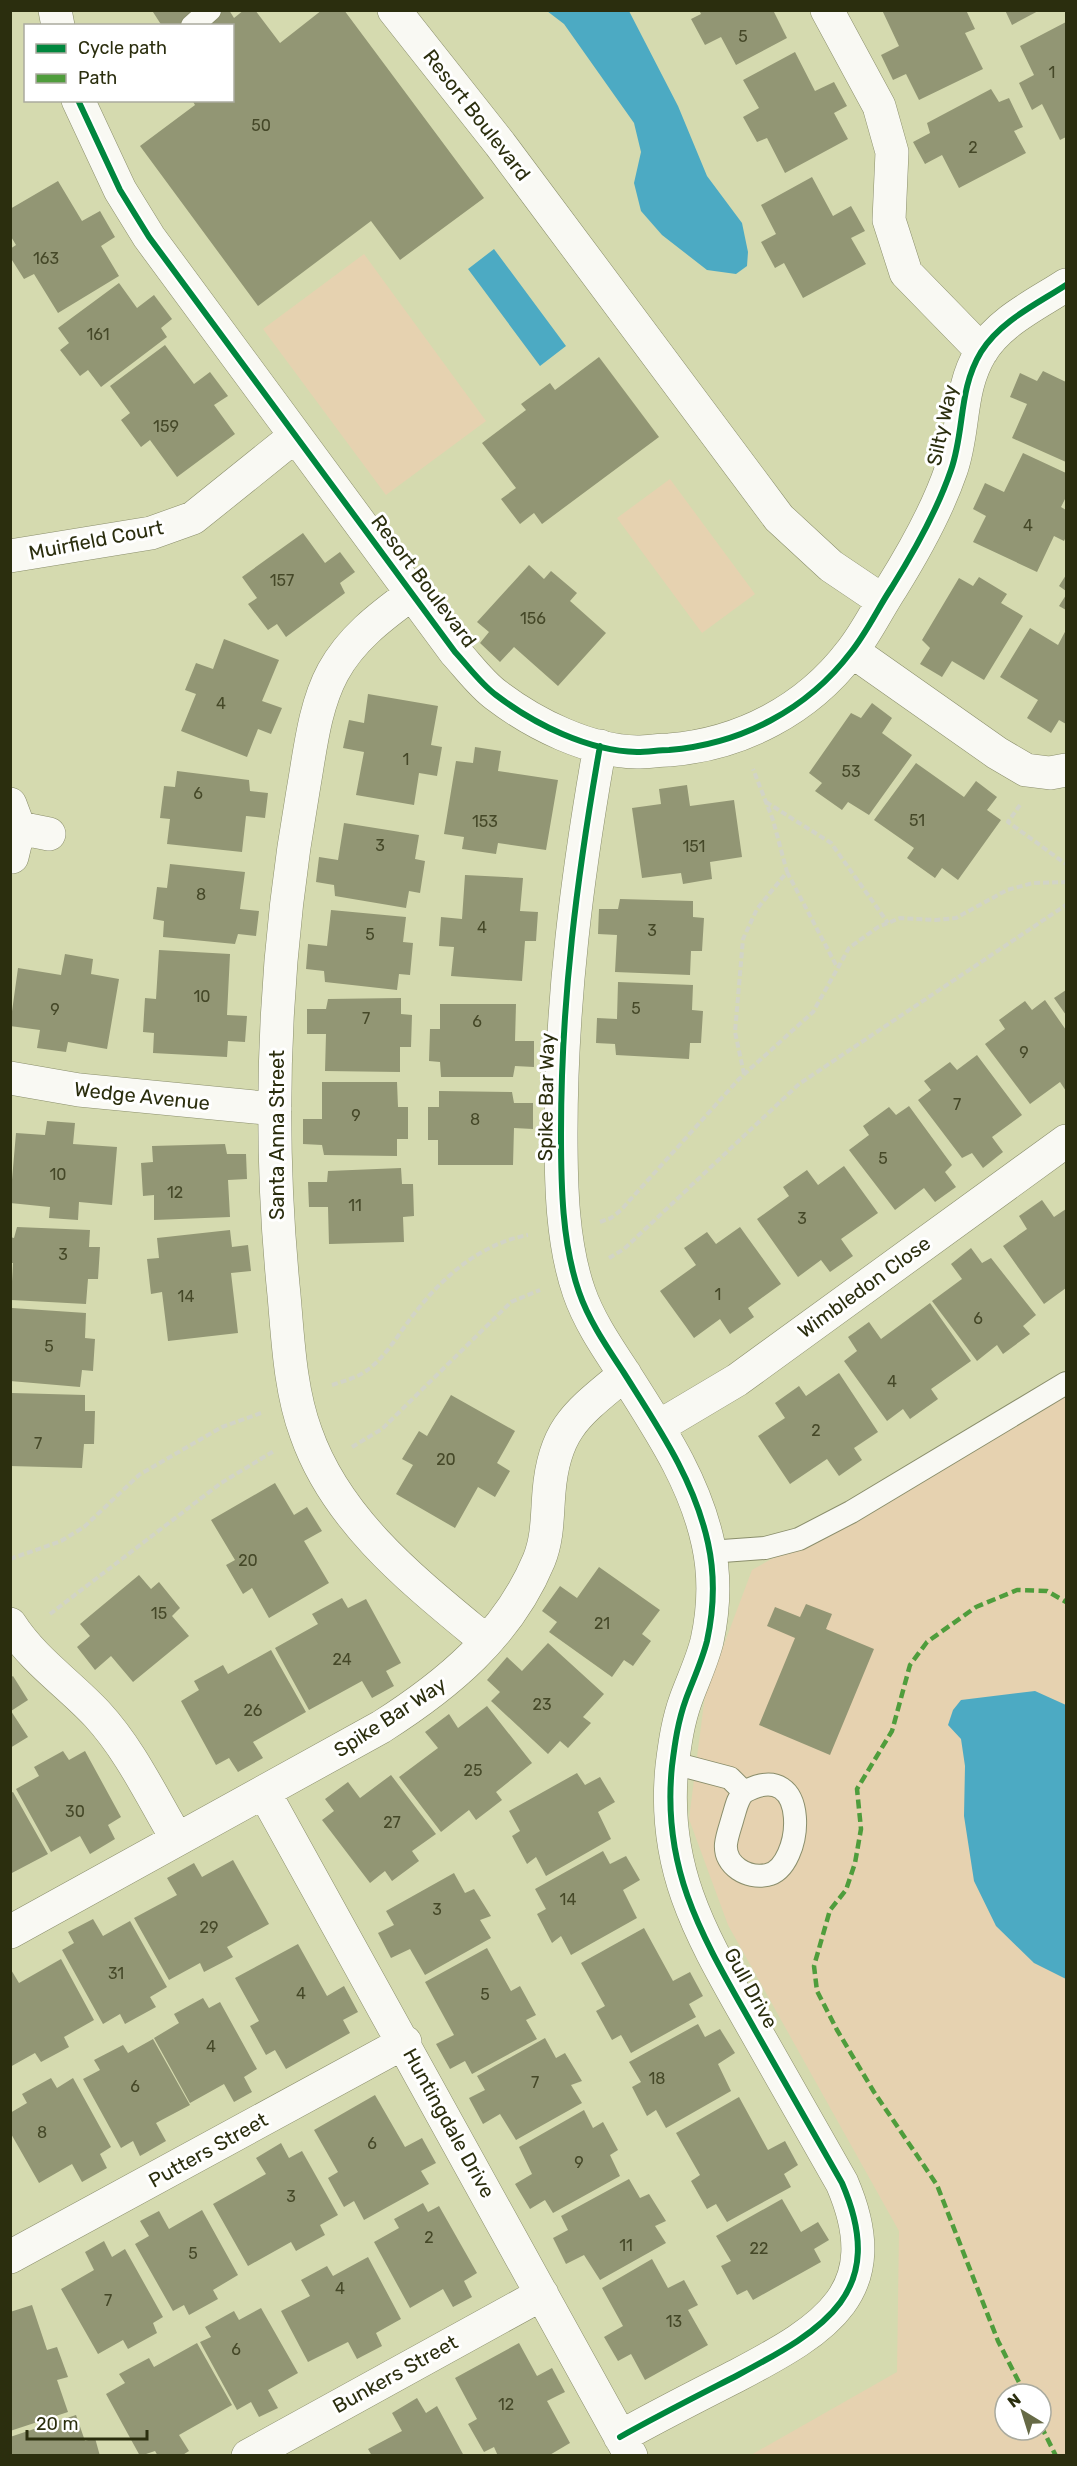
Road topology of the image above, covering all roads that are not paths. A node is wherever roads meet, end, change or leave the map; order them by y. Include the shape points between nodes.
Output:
1 (210, 10) edge
2 (394, 10) edge
3 (827, 10) edge
4 (194, 24) edge
5 (79, 102) edge
6 (1066, 285) edge
7 (982, 351) junction
8 (295, 436) junction
9 (10, 556) edge
10 (411, 595) junction
11 (883, 601) junction
12 (852, 651) junction
13 (600, 746) junction
14 (1054, 771) edge
15 (10, 1078) edge
16 (275, 1109) junction
17 (1066, 1141) edge
18 (625, 1374) junction
19 (1066, 1383) edge
20 (658, 1427) junction
21 (709, 1552) junction
22 (15, 1630) edge
23 (486, 1641) junction
24 (673, 1763) junction
25 (264, 1791) junction
26 (744, 1792) dead end
27 (177, 1839) junction
28 (10, 1932) edge
29 (405, 2042) junction
30 (10, 2257) edge
31 (542, 2294) junction
32 (625, 2446) edge
33 (248, 2456) edge

1 - 4 lane
2 - 11 street, Resort Boulevard via 500,144 780,518 831,566
3 - 7 street via 879,106 892,152 889,220 906,273
5 - 8 street, Resort Boulevard via 120,190 143,228
6 - 7 street, Silty Way via 1023,312
7 - 11 street, Silty Way via 968,379 952,469 922,538
8 - 9 street, Muirfield Court via 193,518 151,533
8 - 10 street, Resort Boulevard
10 - 13 street, Resort Boulevard via 494,694 553,728
10 - 16 street, Santa Anna Street via 376,620 350,646 332,674 319,712 294,841 277,1026
11 - 12 street, Resort Boulevard
12 - 13 street, Resort Boulevard via 828,681 802,702 772,721 728,740 637,752
12 - 14 street via 997,753 1026,770
13 - 18 street, Spike Bar Way via 570,931 561,1054 564,1209 579,1292 598,1333
15 - 16 street, Wedge Avenue via 90,1091
16 - 23 street, Santa Anna Street via 276,1215 284,1301 297,1399 314,1451 360,1525 388,1556
17 - 20 street, Wimbledon Close via 736,1380
18 - 20 street, Spike Bar Way
18 - 23 street, Spike Bar Way via 565,1429 552,1460 547,1528 539,1559 517,1602
19 - 21 lane via 799,1539 765,1548
20 - 21 street, Gull Drive via 690,1482
21 - 24 street, Gull Drive via 712,1616 676,1731
22 - 27 street via 39,1660 99,1716 125,1751
23 - 25 street, Spike Bar Way via 464,1668 429,1697
24 - 26 lane via 730,1778
24 - 32 street, Gull Drive via 672,1831 684,1893 722,1971 842,2182 858,2233 856,2263 849,2289 833,2314 803,2338
25 - 27 street, Spike Bar Way
25 - 29 street, Huntingdale Drive
27 - 28 street, Spike Bar Way
29 - 30 street, Putters Street
29 - 31 street, Huntingdale Drive
31 - 32 street, Huntingdale Drive
31 - 33 street, Bunkers Street

